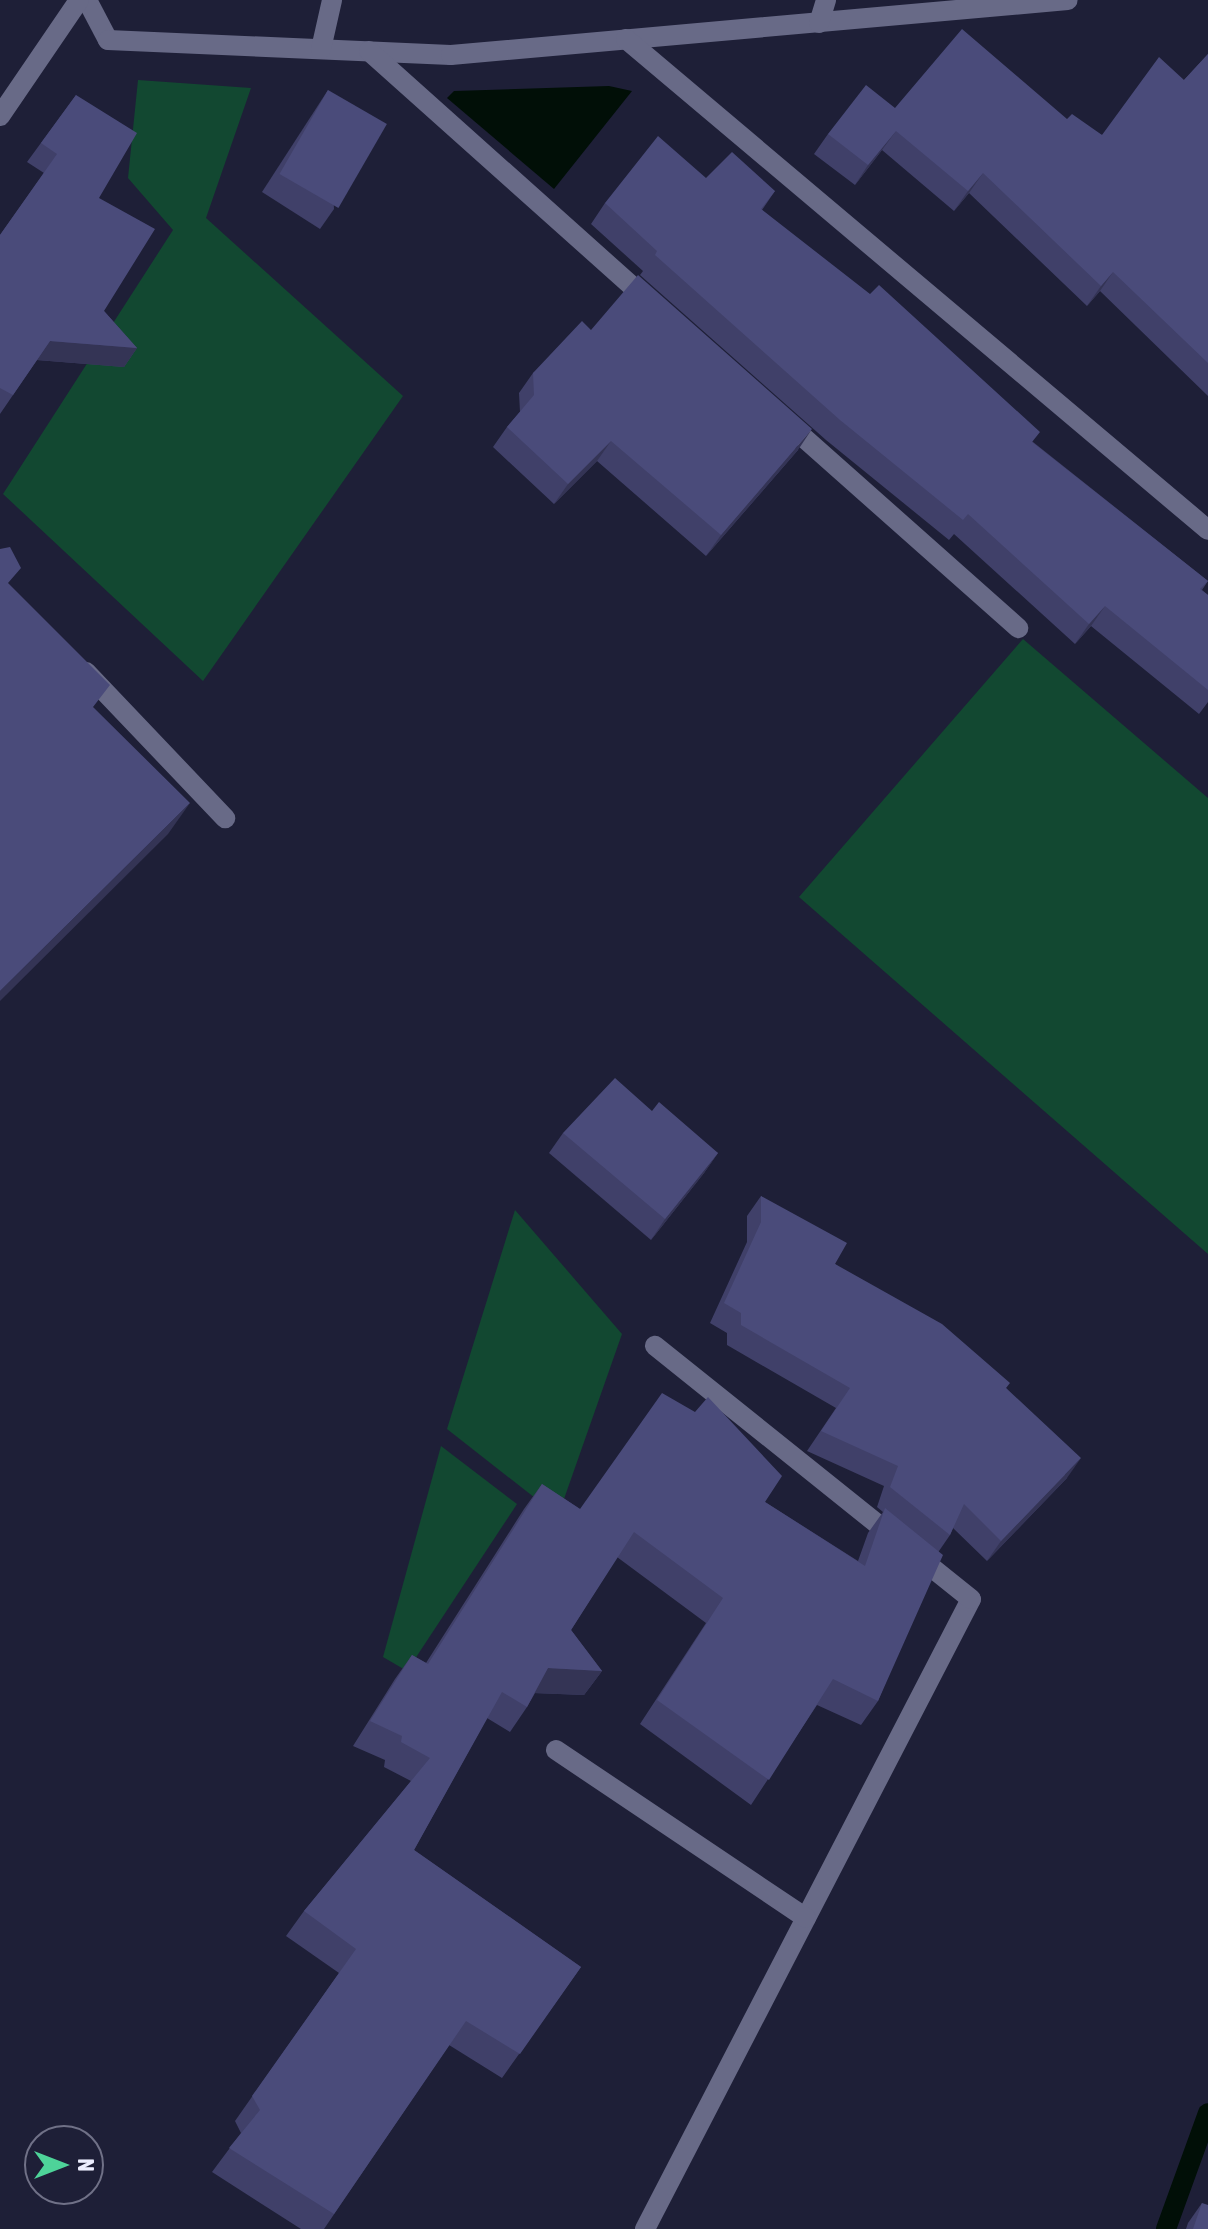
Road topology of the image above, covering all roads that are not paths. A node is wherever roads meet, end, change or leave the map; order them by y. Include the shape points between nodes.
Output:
1 (79, 0) edge
2 (87, 0) edge
3 (332, 0) edge
4 (826, 0) edge
5 (1068, 0) edge
6 (819, 23) junction
7 (626, 39) junction
8 (321, 49) junction
9 (369, 51) junction
10 (0, 116) edge
11 (664, 314) edge
12 (770, 408) edge
13 (1208, 530) edge
14 (1018, 628) dead end
15 (75, 661) edge
16 (225, 818) dead end
17 (655, 1346) dead end
18 (556, 1750) dead end
19 (806, 1918) junction
20 (645, 2229) edge

1 - 10 street
2 - 8 street via 108,40
3 - 8 street
4 - 6 street
5 - 6 street
6 - 7 street
7 - 9 street via 451,55
7 - 13 street
8 - 9 street
9 - 11 street
12 - 14 street
15 - 16 street
17 - 19 street via 971,1599
18 - 19 street
19 - 20 street

